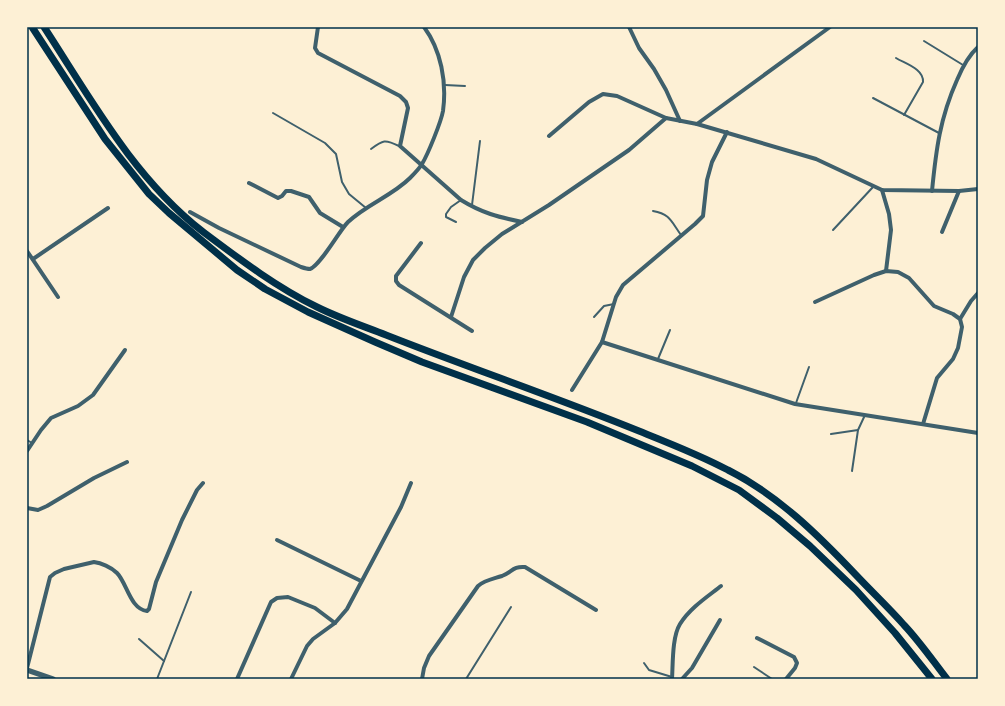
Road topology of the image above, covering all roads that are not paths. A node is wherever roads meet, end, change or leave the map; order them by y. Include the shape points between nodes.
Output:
1 (32, 27) edge
2 (44, 27) edge
3 (318, 27) edge
4 (424, 27) edge
5 (629, 27) edge
6 (830, 27) edge
7 (924, 41) dead end
8 (978, 47) edge
9 (896, 58) dead end
10 (963, 65) junction
11 (443, 84) junction
12 (465, 86) dead end
13 (874, 98) dead end
14 (273, 113) dead end
15 (904, 115) junction
16 (666, 118) junction
17 (680, 121) junction
18 (697, 124) junction
19 (727, 132) junction
20 (939, 133) junction
21 (549, 136) dead end
22 (480, 141) dead end
23 (400, 146) junction
24 (371, 149) dead end
25 (422, 165) junction
26 (249, 183) dead end
27 (873, 186) junction
28 (978, 189) edge
29 (882, 190) junction
30 (932, 191) junction
31 (959, 191) junction
32 (461, 200) junction
33 (472, 207) junction
34 (108, 208) dead end
35 (366, 208) junction
36 (653, 211) dead end
37 (190, 212) dead end
38 (456, 222) dead end
39 (522, 222) junction
40 (343, 227) junction
41 (833, 230) dead end
42 (942, 232) dead end
43 (682, 236) junction
44 (421, 243) dead end
45 (27, 251) edge
46 (33, 259) junction
47 (886, 271) junction
48 (978, 294) edge
49 (58, 297) dead end
50 (815, 302) dead end
51 (614, 304) junction
52 (451, 317) junction
53 (594, 317) dead end
54 (960, 319) junction
55 (670, 330) dead end
56 (472, 331) dead end
57 (602, 342) junction
58 (125, 350) dead end
59 (657, 360) junction
60 (809, 367) dead end
61 (572, 390) dead end
62 (795, 404) junction
63 (865, 415) junction
64 (923, 424) junction
65 (858, 430) junction
66 (978, 433) edge
67 (831, 434) dead end
68 (27, 440) edge
69 (32, 443) junction
70 (27, 451) edge
71 (127, 462) dead end
72 (852, 471) dead end
73 (203, 483) dead end
74 (411, 483) dead end
75 (27, 508) edge
76 (277, 540) dead end
77 (361, 581) junction
78 (721, 586) dead end
79 (191, 592) dead end
80 (511, 608) dead end
81 (596, 610) dead end
82 (720, 620) dead end
83 (335, 623) junction
84 (757, 638) dead end
85 (139, 639) dead end
86 (164, 660) junction
87 (644, 663) dead end
88 (754, 667) dead end
89 (27, 669) edge
90 (672, 678) edge
91 (53, 679) edge
92 (157, 679) edge
93 (237, 679) edge
94 (291, 679) edge
95 (422, 679) edge
96 (467, 679) edge
97 (682, 679) edge
98 (772, 679) edge
99 (786, 679) edge
100 (932, 679) edge
101 (947, 679) edge

1 - 100 highway via 106,139 149,194 237,270 290,303 362,336 422,362 587,422 692,466 739,490 777,518 850,584 895,633
2 - 101 highway via 135,164 175,207 201,230 280,287 318,308 628,426 750,482 779,502 829,547 906,626
3 - 23 street via 315,48 318,53 400,96 406,102 408,108
4 - 11 street via 440,60
5 - 17 street via 639,48 666,90
6 - 18 street
7 - 10 lane
8 - 10 street
9 - 15 lane via 920,71 923,76 923,82
10 - 20 street
11 - 12 lane
11 - 25 street via 443,111
13 - 15 lane
14 - 35 lane via 325,143 336,154 342,182 350,194
15 - 20 lane
16 - 17 street
16 - 21 street via 617,96 603,94 589,102
16 - 39 street via 624,154
17 - 18 street
18 - 19 street
19 - 27 street via 816,159
19 - 43 street via 712,162 703,216
20 - 30 street
22 - 33 lane
23 - 24 lane via 384,141
23 - 25 street
25 - 32 street
25 - 35 street via 394,191
26 - 40 street via 278,198 291,191 309,197 320,213
27 - 29 street
27 - 41 lane
28 - 31 street
29 - 30 street
29 - 47 street via 891,230
30 - 31 street
31 - 42 street
32 - 33 street
32 - 38 lane via 446,214 446,217
33 - 39 street via 493,216
34 - 46 street
35 - 40 street
36 - 43 lane via 664,213 670,218
37 - 40 street via 309,269 314,267
39 - 52 street via 502,234 472,260
43 - 51 street via 624,285
44 - 52 street via 396,276 396,281
45 - 46 street
46 - 49 street
47 - 50 street
47 - 54 street via 898,272 909,278 934,306
48 - 54 street via 971,300
51 - 53 lane via 604,306
51 - 57 street
52 - 56 street
54 - 64 street via 962,327 958,348 953,360 937,378
55 - 59 lane
57 - 59 street
57 - 61 street
58 - 69 street via 93,395 78,406 51,418
59 - 62 street
60 - 62 lane
62 - 63 street
63 - 64 street
63 - 65 lane
64 - 66 street
65 - 67 lane
65 - 72 lane
68 - 69 lane
69 - 70 street
71 - 75 street via 47,506 38,510
73 - 89 street via 196,490 182,520 156,582 147,612 140,610 118,573 99,563 94,562 55,573 47,585
74 - 77 street
76 - 77 street
77 - 83 street via 347,609
78 - 90 street via 690,610 680,625 675,641
79 - 86 lane
80 - 96 lane
81 - 95 street via 525,566 518,566 503,576 484,581 478,586 429,656
82 - 97 street via 692,668
83 - 93 street via 315,608 288,597 277,598 271,602
83 - 94 street via 307,646
84 - 99 street via 794,657 797,663
85 - 86 lane
86 - 92 lane
87 - 90 lane via 649,670
88 - 98 lane
89 - 91 street

